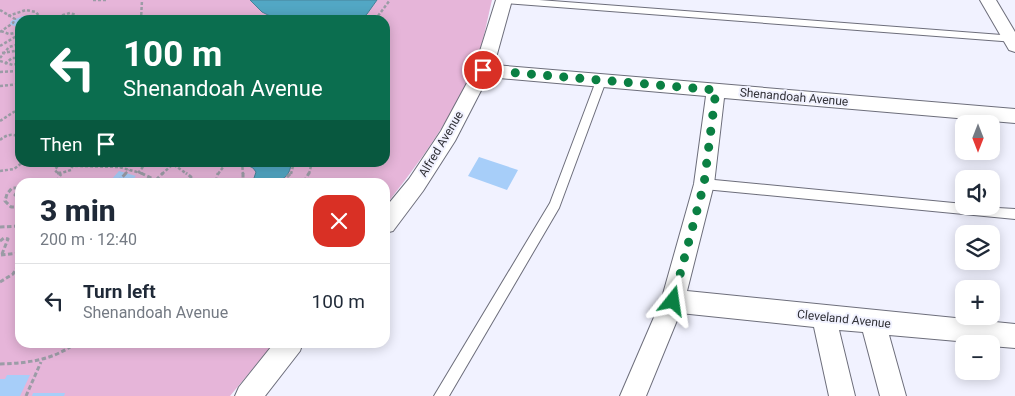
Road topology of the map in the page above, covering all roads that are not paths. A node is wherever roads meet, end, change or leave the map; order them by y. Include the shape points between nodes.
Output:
1 (504, 0) edge
2 (988, 0) edge
3 (1014, 41) edge
4 (483, 70) junction
5 (601, 80) junction
6 (716, 90) junction
7 (1015, 116) edge
8 (704, 184) junction
9 (1015, 214) edge
10 (390, 218) edge
11 (673, 301) junction
12 (824, 318) junction
13 (873, 322) junction
14 (1015, 336) edge
15 (286, 348) edge
16 (248, 396) edge
17 (442, 396) edge
18 (633, 396) edge
19 (842, 396) edge
20 (893, 396) edge

1 - 3 lane
1 - 4 street, Alfred Avenue
2 - 3 street
4 - 5 street, Shenandoah Avenue
4 - 10 street, Alfred Avenue via 436,158
5 - 6 street, Shenandoah Avenue
5 - 17 lane via 555,205
6 - 7 street, Shenandoah Avenue
6 - 8 street
8 - 9 lane
8 - 11 street
11 - 12 street, Cleveland Avenue
11 - 18 street
12 - 13 street, Cleveland Avenue
12 - 19 street
13 - 14 street, Cleveland Avenue
13 - 20 street
15 - 16 street

